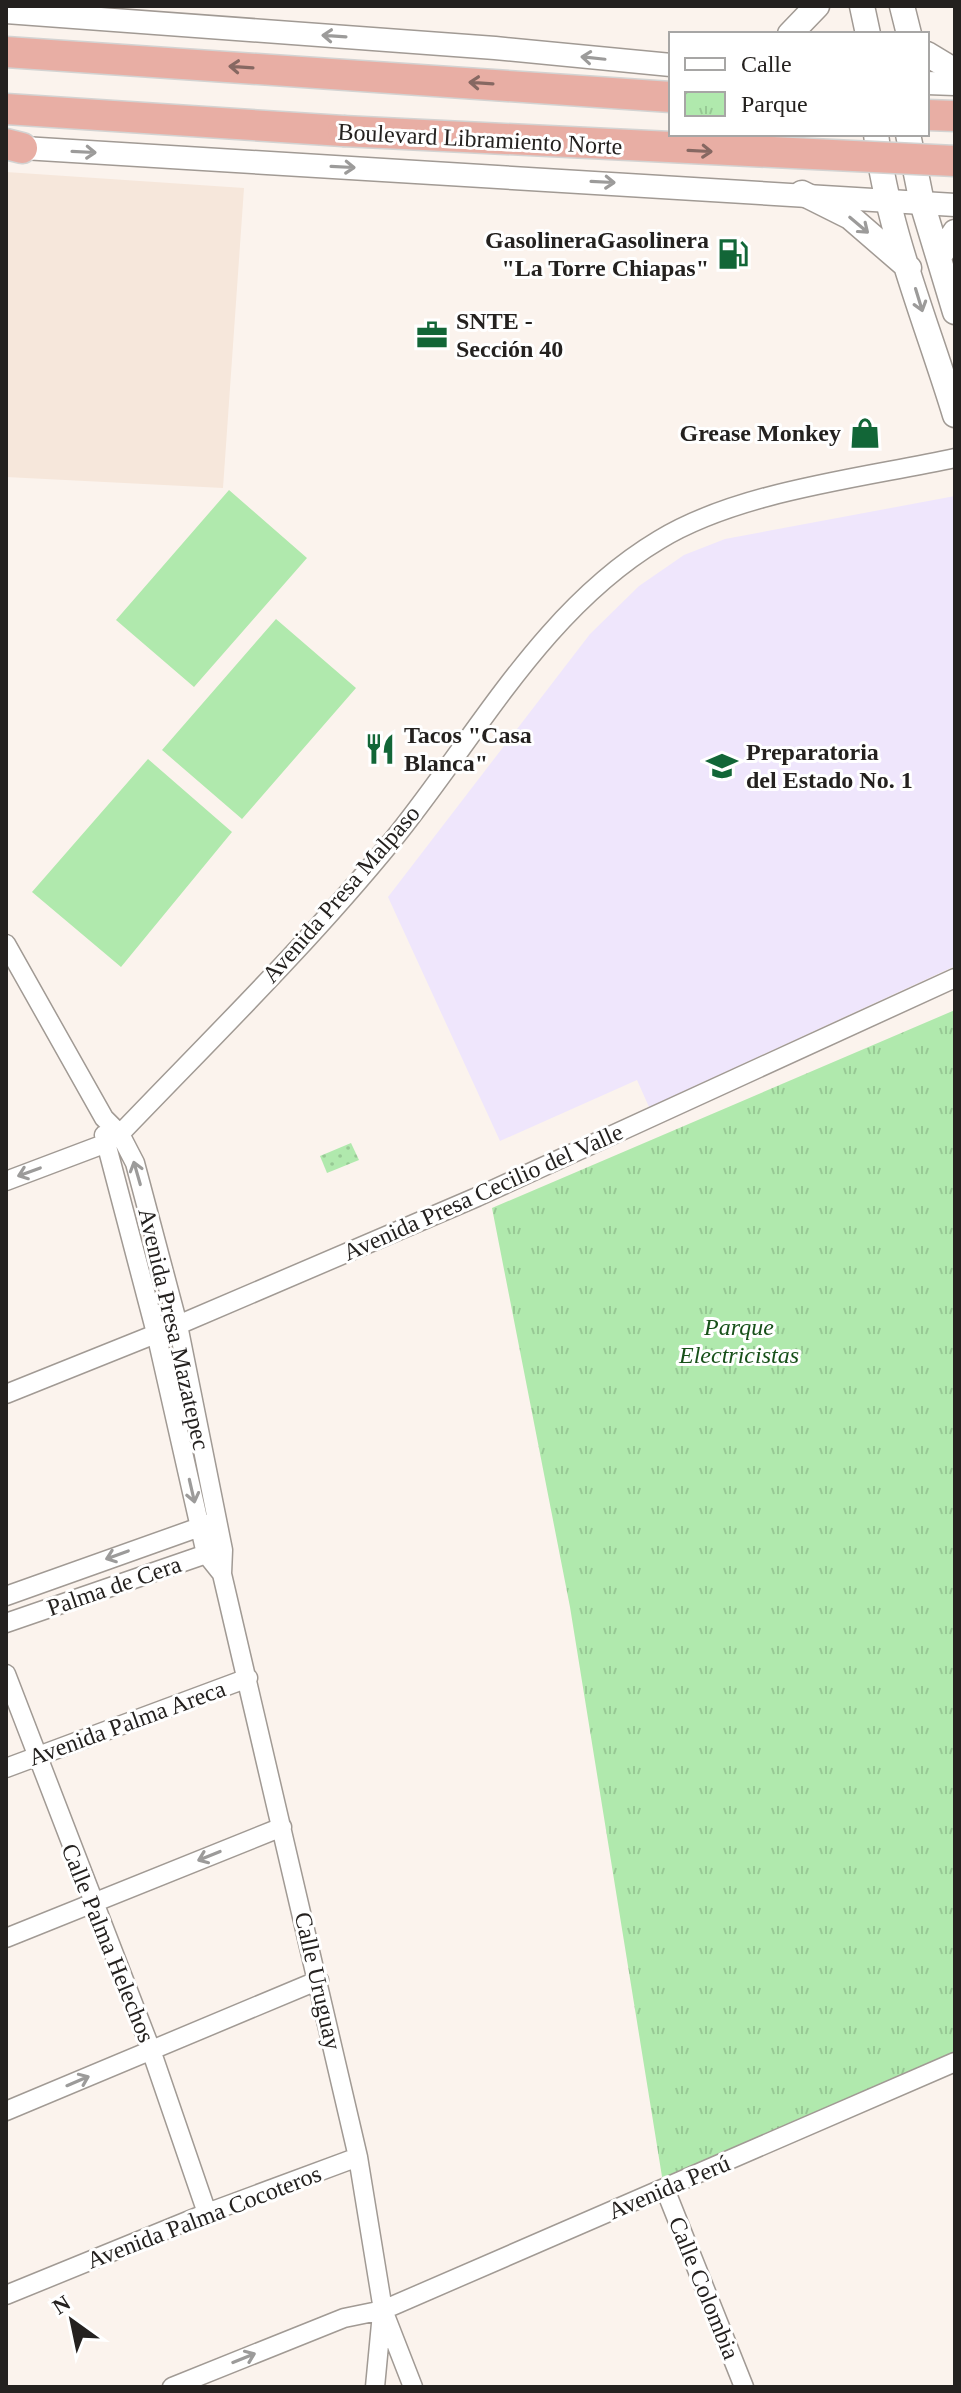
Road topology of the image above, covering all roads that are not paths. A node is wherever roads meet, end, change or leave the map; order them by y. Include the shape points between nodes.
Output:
1 (817, 6) edge
2 (862, 6) edge
3 (902, 6) edge
4 (6, 12) edge
5 (792, 32) edge
6 (868, 32) edge
7 (908, 32) edge
8 (6, 52) edge
9 (929, 55) edge
10 (669, 65) edge
11 (955, 71) edge
12 (929, 83) edge
13 (955, 84) edge
14 (669, 97) edge
15 (6, 109) edge
16 (929, 115) edge
17 (955, 116) edge
18 (876, 136) edge
19 (908, 136) edge
20 (11, 146) edge
21 (955, 161) edge
22 (802, 193) junction
23 (890, 199) junction
24 (922, 203) junction
25 (955, 205) edge
26 (955, 232) edge
27 (939, 257) junction
28 (909, 268) junction
29 (955, 312) edge
30 (955, 415) edge
31 (955, 458) edge
32 (6, 944) edge
33 (11, 964) edge
34 (955, 978) edge
35 (112, 1139) junction
36 (6, 1181) edge
37 (178, 1325) junction
38 (156, 1333) junction
39 (6, 1394) edge
40 (208, 1524) junction
41 (215, 1552) junction
42 (6, 1596) edge
43 (6, 1623) edge
44 (6, 1674) edge
45 (248, 1678) junction
46 (35, 1756) junction
47 (6, 1768) edge
48 (282, 1827) junction
49 (92, 1903) junction
50 (6, 1938) edge
51 (319, 1980) junction
52 (151, 2050) junction
53 (955, 2062) edge
54 (6, 2111) edge
55 (358, 2157) junction
56 (665, 2189) junction
57 (207, 2213) junction
58 (6, 2295) edge
59 (383, 2310) junction
60 (172, 2387) edge
61 (375, 2387) edge
62 (413, 2387) edge
63 (744, 2387) edge

1 - 5 main road
2 - 6 main road
3 - 7 main road
10 -> 4 street
14 -> 8 highway
9 - 11 main road
12 - 13 street
15 -> 21 highway, Boulevard Libramiento Norte, bridge
16 - 17 highway
18 - 23 main road
19 - 24 main road
20 -> 22 street
22 - 23 street
22 -> 28 main road via 850,217
23 - 24 street
23 - 28 main road
24 - 25 street
24 - 27 main road
26 - 27 main road
27 - 29 main road
28 -> 30 main road
31 - 35 street, Avenida Presa Malpaso via 746,503 699,519 623,563 544,640 391,842
32 - 33 street, Avenida Presa Mazatepec
33 - 35 street, Avenida Presa Mazatepec
34 - 37 street, Avenida Presa Cecilio del Valle via 477,1197
35 -> 36 street, Avenida Presa Malpaso
37 -> 35 street, Avenida Presa Mazatepec via 135,1163
35 - 38 street, Avenida Presa Mazatepec via 115,1171
37 - 38 street, Avenida Presa Cecilio del Valle
37 - 40 street, Avenida Presa Mazatepec
38 - 39 street, Avenida Presa Cecilio del Valle
38 -> 40 street, Avenida Presa Mazatepec
40 - 41 street, Avenida Presa Mazatepec
40 -> 42 street, Palma de Cera
41 - 43 street, Palma de Cera
41 - 45 street, Calle Uruguay
44 - 46 street, Calle Palma Helechos
45 - 46 street, Avenida Palma Areca
45 - 48 street, Calle Uruguay
46 - 47 street, Avenida Palma Areca
46 - 49 street, Calle Palma Helechos
48 -> 49 street
48 - 51 street, Calle Uruguay
49 - 50 street
49 - 52 street, Calle Palma Helechos
51 - 52 street
51 - 55 street, Calle Uruguay
54 -> 52 street
52 - 57 street, Calle Palma Helechos
53 - 56 street, Avenida Perú
55 - 57 street, Avenida Palma Cocoteros
55 - 59 street, Calle Uruguay
56 - 59 street, Avenida Perú
56 - 63 street, Calle Colombia
57 - 58 street, Avenida Palma Cocoteros
60 -> 59 street, Avenida Perú via 344,2318
59 - 61 street
59 - 62 street, Calle Uruguay

